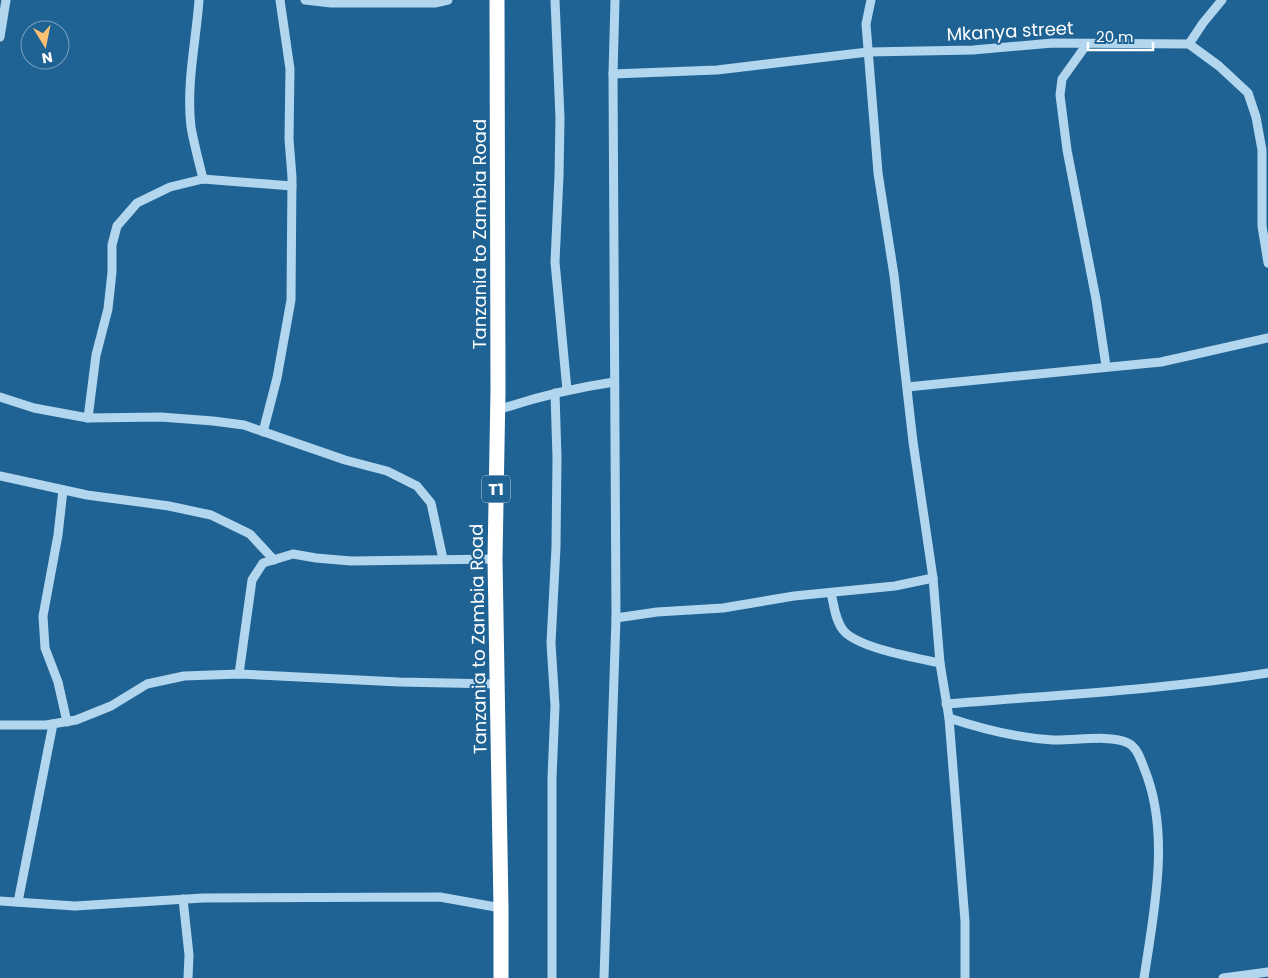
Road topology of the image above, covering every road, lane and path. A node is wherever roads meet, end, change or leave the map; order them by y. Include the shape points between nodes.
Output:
1 (6, 0) edge
2 (198, 0) edge
3 (280, 0) edge
4 (304, 0) edge
5 (448, 0) edge
6 (497, 0) edge
7 (555, 0) edge
8 (615, 0) edge
9 (871, 0) edge
10 (1222, 0) edge
11 (0, 37) edge
12 (1087, 44) junction
13 (1189, 44) junction
14 (868, 52) junction
15 (613, 74) junction
16 (203, 179) junction
17 (292, 186) junction
18 (1268, 264) edge
19 (1268, 338) edge
20 (1106, 366) junction
21 (614, 382) junction
22 (907, 387) junction
23 (567, 390) junction
24 (555, 392) junction
25 (0, 397) edge
26 (498, 410) junction
27 (88, 418) junction
28 (263, 432) junction
29 (0, 476) edge
30 (63, 490) junction
31 (495, 559) junction
32 (274, 560) junction
33 (443, 560) junction
34 (933, 578) junction
35 (832, 593) junction
36 (616, 618) junction
37 (940, 663) junction
38 (1268, 673) edge
39 (238, 674) junction
40 (497, 684) junction
41 (946, 704) junction
42 (949, 718) junction
43 (67, 722) junction
44 (53, 724) junction
45 (0, 725) edge
46 (183, 899) junction
47 (0, 901) edge
48 (18, 902) junction
49 (501, 908) junction
50 (1268, 972) edge
51 (188, 978) edge
52 (501, 978) edge
53 (552, 978) edge
54 (604, 978) edge
55 (965, 978) edge
56 (1144, 978) edge
57 (1223, 978) edge

1 - 11 street
2 - 16 street via 190,72 191,126
3 - 17 street via 290,69
4 - 5 street via 435,3
6 - 26 highway, Tanzania to Zambia Road / T1
7 - 23 street via 560,176 555,262
8 - 15 street
9 - 14 street via 866,24
10 - 13 street
12 - 13 street, Mkanya street
12 - 14 street, Mkanya street
12 - 20 street via 1062,79 1060,95
13 - 18 street via 1248,93 1262,150 1262,226
14 - 15 street, Mkanya street via 717,70
14 - 22 street via 878,173
15 - 21 street
16 - 17 street
16 - 27 street via 170,187 137,203 117,226 112,245 108,310 96,355
17 - 28 street via 291,300
19 - 20 street via 1161,362
20 - 22 street
21 - 23 street
21 - 36 street
22 - 34 street
23 - 24 street
24 - 26 street
24 - 53 street via 557,498 551,642 554,706
25 - 27 street via 34,408
26 - 31 highway, Tanzania to Zambia Road / T1
27 - 28 street via 161,417 213,421
28 - 33 street via 387,471 417,486 430,503
29 - 30 street
30 - 32 street via 211,515 250,534
30 - 43 street via 43,616 45,648 58,682
31 - 33 street
31 - 40 highway, Tanzania to Zambia Road / T1
32 - 33 street via 293,554 351,561
32 - 39 street via 262,564 252,580
34 - 35 street
34 - 37 street
35 - 36 street
35 - 37 street via 836,616 843,631 860,642
36 - 54 street
37 - 41 street
38 - 41 street via 1122,690
39 - 40 street
39 - 43 street via 184,676 147,684 111,706
40 - 49 highway, Tanzania to Zambia Road / T1
41 - 42 street
42 - 55 street via 965,921
42 - 56 street via 988,730 1052,740 1129,743 1138,754 1156,808 1159,863
43 - 44 street
44 - 45 street
44 - 48 street
46 - 48 street via 75,906
46 - 49 street via 440,897
46 - 51 street
47 - 48 street
49 - 52 highway, Tanzania to Zambia Road / T1
50 - 57 street

